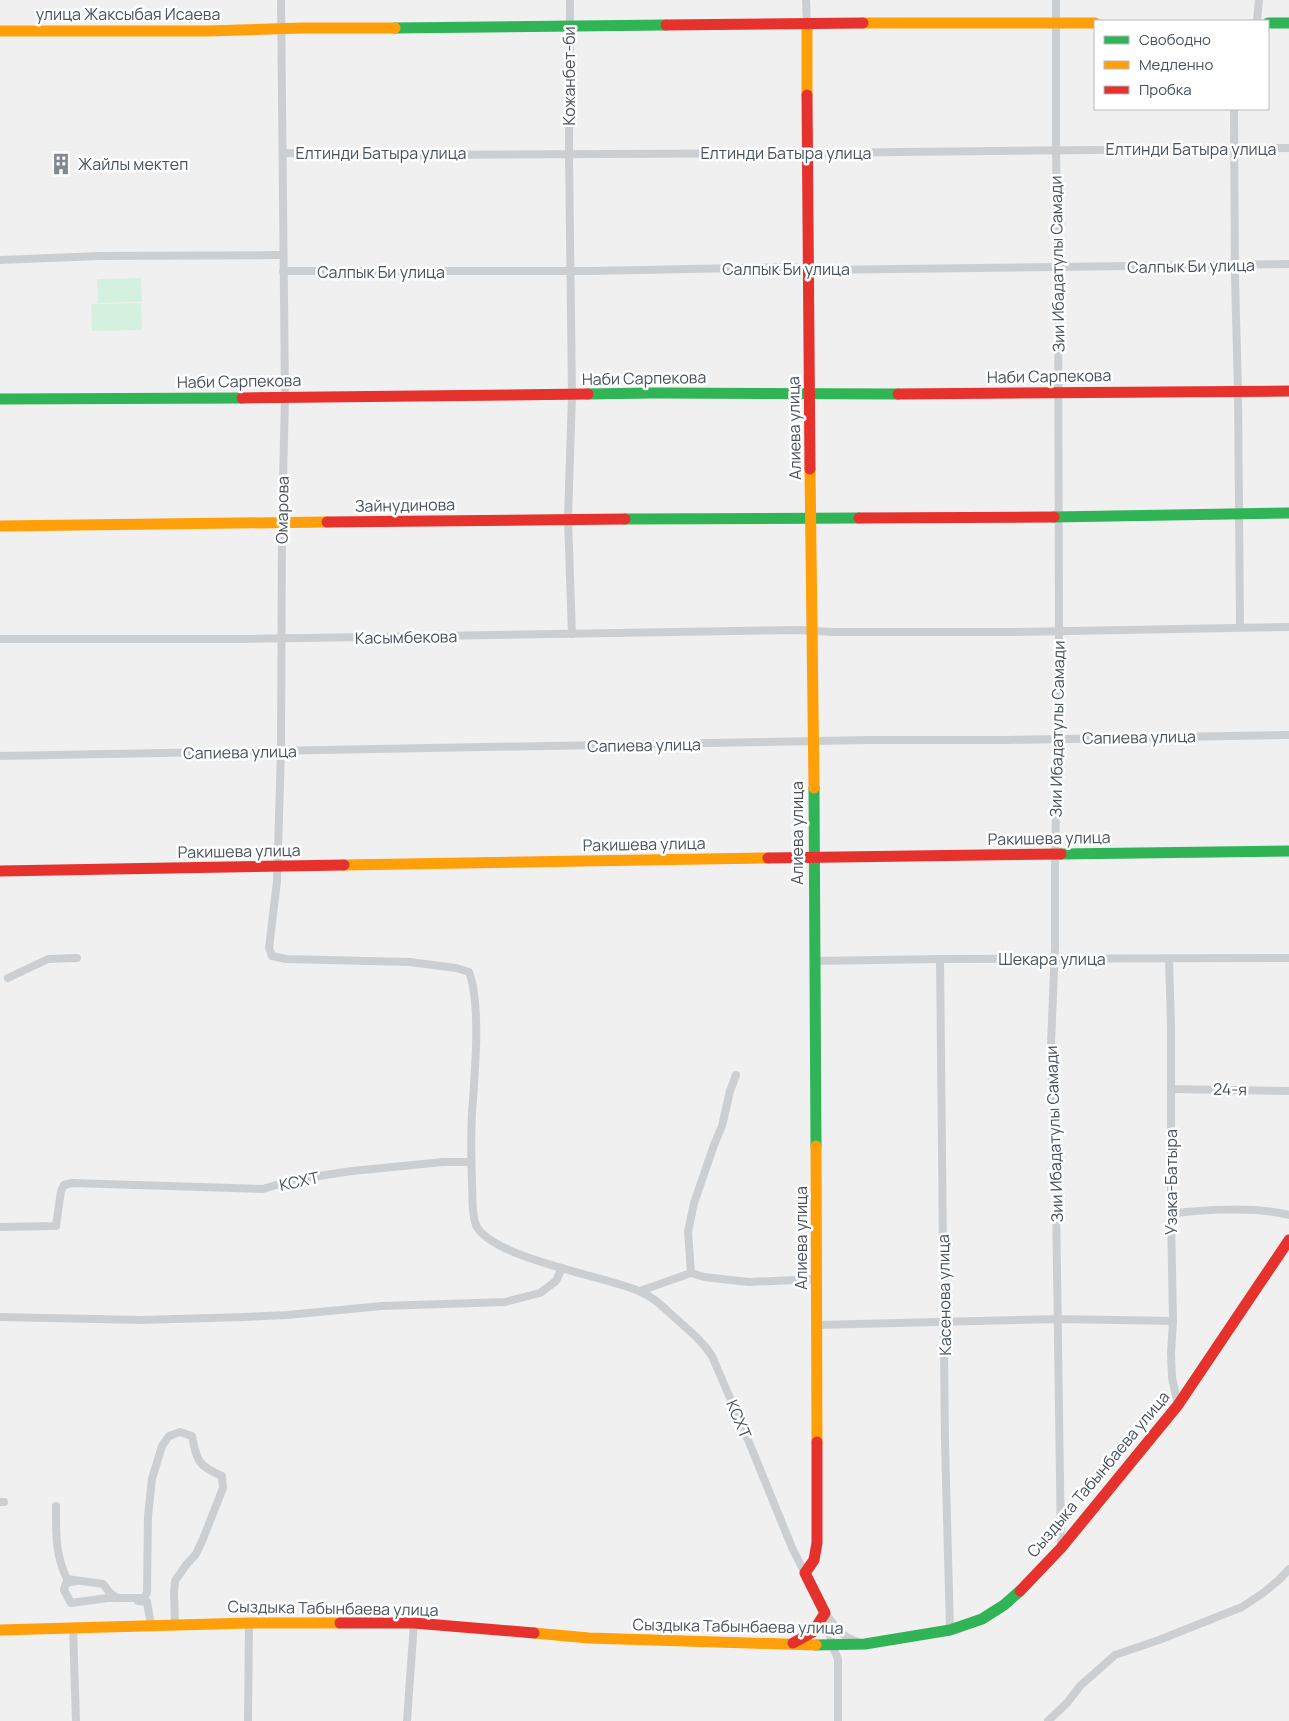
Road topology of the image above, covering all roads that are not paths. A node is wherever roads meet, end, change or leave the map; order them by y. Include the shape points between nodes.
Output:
1 (281, 0) edge
2 (570, 0) edge
3 (806, 0) edge
4 (1056, 0) edge
5 (1259, 0) edge
6 (1257, 20) edge
7 (1289, 22) edge
8 (807, 23) junction
9 (1269, 23) edge
10 (1056, 24) junction
11 (1094, 24) edge
12 (570, 27) junction
13 (282, 28) junction
14 (0, 31) edge
15 (1234, 110) edge
16 (1289, 148) edge
17 (1056, 149) junction
18 (1235, 149) junction
19 (283, 153) junction
20 (569, 153) junction
21 (807, 153) junction
22 (283, 255) junction
23 (0, 260) edge
24 (1234, 264) junction
25 (1289, 264) edge
26 (1058, 266) junction
27 (809, 268) junction
28 (283, 271) junction
29 (570, 271) junction
30 (1238, 391) junction
31 (1289, 391) edge
32 (1058, 392) junction
33 (809, 394) junction
34 (572, 395) junction
35 (285, 398) junction
36 (0, 399) edge
37 (1239, 513) junction
38 (1289, 513) edge
39 (811, 517) junction
40 (1058, 517) junction
41 (568, 519) junction
42 (282, 523) junction
43 (0, 526) edge
44 (1240, 627) junction
45 (1289, 627) edge
46 (1059, 630) junction
47 (813, 631) junction
48 (572, 634) junction
49 (0, 638) edge
50 (281, 638) junction
51 (1289, 735) edge
52 (1058, 739) junction
53 (814, 741) junction
54 (281, 751) junction
55 (0, 756) edge
56 (1289, 852) edge
57 (1055, 855) junction
58 (813, 857) junction
59 (278, 867) junction
60 (0, 870) edge
61 (77, 958) dead end
62 (1289, 958) edge
63 (940, 959) junction
64 (1055, 959) junction
65 (1169, 959) junction
66 (815, 961) junction
67 (8, 978) dead end
68 (736, 1075) dead end
69 (1172, 1089) junction
70 (1289, 1091) edge
71 (471, 1162) junction
72 (1171, 1214) junction
73 (1289, 1215) edge
74 (0, 1227) edge
75 (1289, 1240) edge
76 (562, 1268) junction
77 (691, 1273) junction
78 (818, 1279) junction
79 (640, 1291) junction
80 (0, 1317) edge
81 (1058, 1319) junction
82 (1173, 1322) junction
83 (944, 1323) junction
84 (817, 1325) junction
85 (1178, 1405) junction
86 (56, 1506) dead end
87 (1061, 1548) junction
88 (1289, 1569) edge
89 (805, 1573) junction
90 (76, 1581) junction
91 (118, 1599) junction
92 (825, 1613) junction
93 (249, 1623) junction
94 (414, 1623) junction
95 (175, 1624) junction
96 (151, 1625) junction
97 (73, 1627) junction
98 (0, 1630) edge
99 (950, 1630) junction
100 (794, 1643) junction
101 (865, 1644) junction
102 (832, 1645) junction
103 (76, 1721) edge
104 (248, 1721) edge
105 (407, 1721) edge
106 (838, 1721) edge
107 (1048, 1721) edge

1 - 13 street, Омарова
2 - 12 street, Кожанбет-би
3 - 8 street, Алиева улица
4 - 10 street, Зии Ибадатулы Самади
5 - 6 street
7 - 9 street
8 - 10 street, улица Жаксыбая Исаева
8 - 12 street, улица Жаксыбая Исаева
8 - 21 street, Алиева улица
10 - 11 street, улица Жаксыбая Исаева
10 - 17 street, Зии Ибадатулы Самади
12 - 13 street, улица Жаксыбая Исаева
12 - 20 street, Кожанбет-би
13 - 14 street, улица Жаксыбая Исаева
13 - 19 street, Омарова
15 - 18 street
16 - 18 street, Елтинди Батыра улица
17 - 18 street, Елтинди Батыра улица
17 - 21 street, Елтинди Батыра улица
17 - 26 street, Зии Ибадатулы Самади
18 - 24 street
19 - 20 street, Елтинди Батыра улица
19 - 22 street, Омарова
20 - 21 street, Елтинди Батыра улица
20 - 29 street, Кожанбет-би
21 - 27 street, Алиева улица
22 - 23 street
22 - 28 street, Омарова
24 - 25 street, Салпык Би улица
24 - 26 street, Салпык Би улица
24 - 30 street
26 - 27 street, Салпык Би улица
26 - 32 street, Зии Ибадатулы Самади
27 - 29 street, Салпык Би улица
27 - 33 street, Алиева улица
28 - 29 street, Салпык Би улица
28 - 35 street, Омарова
29 - 34 street, Кожанбет-би
30 - 31 street, Наби Сарпекова
30 - 32 street, Наби Сарпекова
30 - 37 street
32 - 33 street, Наби Сарпекова
32 - 40 street, Зии Ибадатулы Самади
33 - 34 street, Наби Сарпекова
33 - 39 street, Алиева улица
34 - 35 street, Наби Сарпекова
34 - 41 street, Кожанбет-би
35 - 36 street, Наби Сарпекова
35 - 42 street, Омарова
37 - 38 street, Зайнудинова
37 - 40 street, Зайнудинова
37 - 44 street
39 - 40 street, Зайнудинова
39 - 41 street, Зайнудинова
39 - 47 street, Алиева улица
40 - 46 street, Зии Ибадатулы Самади
41 - 42 street, Зайнудинова
41 - 48 street, Кожанбет-би
42 - 43 street, Зайнудинова
42 - 50 street, Омарова
44 - 45 street, Касымбекова
44 - 46 street, Касымбекова
46 - 47 street, Касымбекова
46 - 52 street, Зии Ибадатулы Самади
47 - 48 street, Касымбекова
47 - 53 street, Алиева улица
48 - 50 street, Касымбекова
49 - 50 street, Касымбекова
50 - 54 street, Омарова
51 - 52 street, Сапиева улица
52 - 53 street, Сапиева улица
52 - 57 street, Зии Ибадатулы Самади
53 - 54 street, Сапиева улица
53 - 58 street, Алиева улица
54 - 55 street, Сапиева улица
54 - 59 street, Омарова
56 - 57 street, Ракишева улица
57 - 58 street, Ракишева улица
57 - 64 street, Зии Ибадатулы Самади
58 - 59 street, Ракишева улица
58 - 66 street, Алиева улица
59 - 60 street, Ракишева улица
59 - 71 street, Омарова via 269,948 272,956 410,962 469,972 477,1022
61 - 67 street via 48,959
62 - 65 street, Шекара улица
63 - 64 street, Шекара улица
63 - 66 street, Шекара улица
63 - 83 street, Касенова улица
64 - 65 street, Шекара улица
64 - 81 street, Зии Ибадатулы Самади via 1051,1045
65 - 69 street, Узака-Батыра
66 - 78 street, Алиева улица
68 - 77 street via 722,1126 694,1203 688,1232
69 - 70 street, 24-я
69 - 72 street, Узака-Батыра
71 - 74 street, КСХТ via 352,1171 292,1180 263,1189 72,1183 64,1185 61,1190 56,1226
71 - 76 street, КСХТ via 476,1226 490,1241
72 - 73 street via 1257,1210
72 - 82 street, Узака-Батыра
75 - 85 street, Сыздыка Табынбаева улица
76 - 79 street, КСХТ
76 - 80 street via 556,1281 540,1293 505,1302 382,1306 243,1317 133,1320
77 - 78 street via 749,1282
77 - 79 street
78 - 84 street, Алиева улица
79 - 89 street, КСХТ via 660,1303 705,1345 712,1356
81 - 82 street
81 - 83 street
81 - 87 street, Зии Ибадатулы Самади
82 - 85 street, Узака-Батыра via 1172,1378
83 - 84 street
83 - 99 street, Касенова улица
84 - 89 street, Алиева улица via 818,1543 814,1560
85 - 87 street, Сыздыка Табынбаева улица
86 - 90 street via 59,1557 67,1579
87 - 99 street, Сыздыка Табынбаева улица via 1004,1605 982,1619
88 - 107 street via 1242,1607 1115,1655
89 - 92 street
90 - 91 street via 104,1584
90 - 91 street via 66,1583 64,1590 70,1603
91 - 95 street via 144,1598 147,1593 148,1516 155,1466 169,1436 180,1432 192,1436 200,1464 222,1476 223,1488 196,1554 175,1581
91 - 96 street via 147,1602
92 - 100 street via 811,1635
92 - 101 street via 846,1638
92 - 102 street
93 - 94 street, Сыздыка Табынбаева улица
93 - 95 street, Сыздыка Табынбаева улица
93 - 104 street
94 - 100 street, Сыздыка Табынбаева улица via 589,1638
94 - 105 street
95 - 96 street, Сыздыка Табынбаева улица
96 - 97 street, Сыздыка Табынбаева улица
97 - 98 street, Сыздыка Табынбаева улица
97 - 103 street
99 - 101 street, Сыздыка Табынбаева улица
100 - 102 street, Сыздыка Табынбаева улица
101 - 102 street, Сыздыка Табынбаева улица
102 - 106 street via 838,1659

